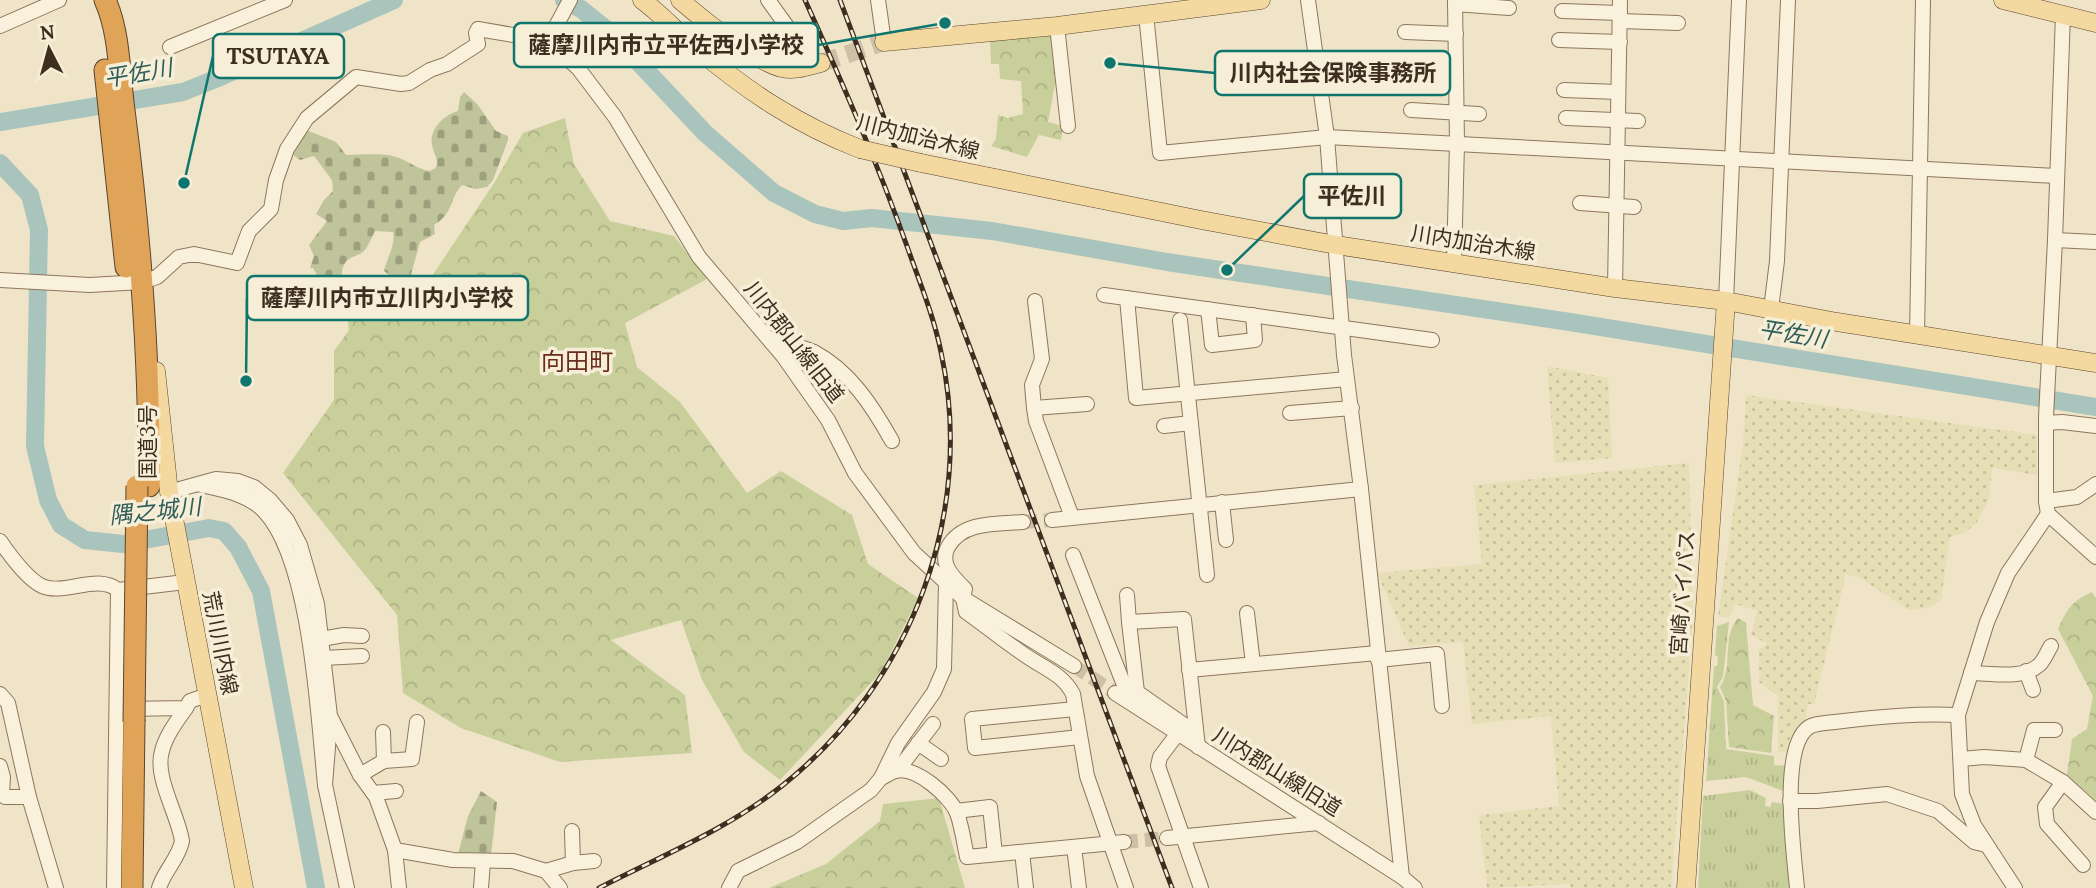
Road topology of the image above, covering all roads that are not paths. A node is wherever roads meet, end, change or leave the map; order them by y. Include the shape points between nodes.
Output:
1 (59, 0) edge
2 (98, 0) edge
3 (105, 0) edge
4 (285, 0) edge
5 (570, 0) edge
6 (642, 0) edge
7 (680, 0) edge
8 (768, 0) edge
9 (878, 0) edge
10 (1261, 0) edge
11 (1308, 0) edge
12 (1739, 0) edge
13 (1788, 0) edge
14 (1923, 0) edge
15 (2003, 0) edge
16 (1455, 2) edge
17 (1185, 4) edge
18 (1509, 8) dead end
19 (1562, 11) dead end
20 (1620, 11) edge
21 (1146, 14) junction
22 (2063, 14) junction
23 (1678, 23) dead end
24 (2096, 23) edge
25 (0, 26) edge
26 (1057, 26) junction
27 (1405, 32) dead end
28 (1455, 34) junction
29 (1559, 40) dead end
30 (548, 41) junction
31 (884, 42) joint
32 (1620, 42) junction
33 (170, 47) dead end
34 (817, 64) joint
35 (112, 76) junction
36 (1564, 90) dead end
37 (1618, 92) junction
38 (1411, 110) dead end
39 (1457, 112) junction
40 (1479, 114) dead end
41 (1566, 118) dead end
42 (1618, 120) junction
43 (1637, 121) dead end
44 (1068, 126) dead end
45 (1326, 137) junction
46 (1457, 143) junction
47 (1617, 152) junction
48 (1732, 158) junction
49 (1781, 160) junction
50 (1920, 168) junction
51 (2057, 176) junction
52 (1580, 204) dead end
53 (1617, 206) junction
54 (1634, 207) dead end
55 (2055, 240) junction
56 (2096, 242) edge
57 (1336, 253) junction
58 (1454, 264) junction
59 (0, 280) edge
60 (134, 282) junction
61 (1615, 288) junction
62 (1104, 295) dead end
63 (1127, 298) junction
64 (1035, 301) dead end
65 (1208, 309) junction
66 (1771, 309) junction
67 (1725, 310) junction
68 (1253, 315) junction
69 (1180, 320) dead end
70 (1342, 321) junction
71 (1917, 335) junction
72 (1432, 340) dead end
73 (771, 342) junction
74 (2048, 362) junction
75 (2096, 363) edge
76 (1347, 379) junction
77 (1188, 393) junction
78 (1087, 404) dead end
79 (1034, 408) junction
80 (1352, 408) junction
81 (1290, 413) dead end
82 (2046, 420) junction
83 (142, 423) junction
84 (1192, 423) junction
85 (1164, 426) dead end
86 (2096, 426) edge
87 (892, 441) dead end
88 (164, 443) junction
89 (196, 484) junction
90 (2096, 484) edge
91 (1361, 489) junction
92 (170, 497) junction
93 (1222, 502) junction
94 (1200, 504) junction
95 (2047, 507) junction
96 (1072, 517) junction
97 (1052, 520) tunnel mouth
98 (1023, 522) tunnel mouth
99 (1226, 540) dead end
100 (0, 541) edge
101 (1073, 555) dead end
102 (2096, 557) edge
103 (1207, 575) dead end
104 (184, 578) junction
105 (946, 583) junction
106 (118, 590) junction
107 (1127, 595) dead end
108 (963, 598) junction
109 (1247, 613) dead end
110 (1129, 622) junction
111 (362, 636) dead end
112 (321, 639) junction
113 (2051, 646) dead end
114 (362, 656) dead end
115 (1377, 657) junction
116 (323, 658) junction
117 (1253, 664) junction
118 (1074, 666) tunnel mouth
119 (1189, 670) junction
120 (2026, 671) junction
121 (1971, 673) junction
122 (2033, 690) dead end
123 (1137, 692) junction
124 (1115, 693) tunnel mouth
125 (0, 694) edge
126 (207, 695) junction
127 (1442, 706) dead end
128 (186, 708) junction
129 (117, 709) junction
130 (1075, 709) junction
131 (1958, 715) junction
132 (330, 716) junction
133 (141, 722) junction
134 (417, 722) dead end
135 (933, 724) dead end
136 (1181, 730) junction
137 (2054, 730) dead end
138 (383, 732) dead end
139 (1080, 737) junction
140 (1197, 740) junction
141 (918, 743) junction
142 (349, 755) junction
143 (327, 757) junction
144 (1961, 759) junction
145 (941, 760) dead end
146 (2026, 760) junction
147 (384, 761) junction
148 (896, 765) junction
149 (0, 766) edge
150 (360, 775) junction
151 (2063, 782) junction
152 (325, 785) junction
153 (396, 791) dead end
154 (373, 793) junction
155 (29, 797) junction
156 (1790, 801) junction
157 (956, 811) junction
158 (2096, 811) edge
159 (1319, 823) junction
160 (572, 831) dead end
161 (1183, 836) junction
162 (1167, 838) tunnel mouth
163 (1117, 843) junction
164 (1986, 845) junction
165 (1074, 847) junction
166 (395, 850) junction
167 (1022, 852) junction
168 (995, 854) junction
169 (483, 861) junction
170 (594, 861) dead end
171 (573, 863) junction
172 (2083, 865) dead end
173 (546, 871) junction
174 (1402, 877) junction
175 (56, 888) edge
176 (114, 888) edge
177 (132, 888) edge
178 (145, 888) edge
179 (159, 888) edge
180 (244, 888) edge
181 (347, 888) edge
182 (399, 888) edge
183 (481, 888) edge
184 (560, 888) edge
185 (729, 888) edge
186 (1026, 888) edge
187 (1079, 888) edge
188 (1126, 888) edge
189 (1201, 888) edge
190 (1415, 888) edge
191 (1686, 888) edge
192 (1797, 888) edge
193 (2015, 888) edge

1 - 25 street
2 - 35 highway, 国道3号
3 - 35 highway, 国道3号 via 112,15
4 - 33 street
5 - 30 street
6 - 57 main road, 川内加治木線, bridge via 768,104 860,149
7 - 34 main road via 770,63 794,69
8 - 34 street via 790,38
9 - 31 street
10 - 17 main road
11 - 45 street
12 - 48 street
13 - 49 street
14 - 50 street
15 - 22 main road
16 - 18 street
16 - 28 street
17 - 21 main road
19 - 20 street
20 - 23 street
20 - 32 street
21 - 26 main road
21 - 45 street via 1160,153
22 - 24 main road
22 - 51 street
26 - 31 main road
26 - 44 street
27 - 28 street
28 - 39 street
29 - 32 street
30 - 60 street via 478,29 478,44 408,83 351,79 307,118 287,149 271,209 250,231 237,263 185,254 158,277
30 - 73 street, 川内郡山線旧道 via 578,68 615,117 699,257
32 - 37 street
35 - 60 highway, 国道3号
36 - 37 street
37 - 42 street
38 - 39 street
39 - 40 street
39 - 46 street
41 - 42 street
42 - 43 street
42 - 47 street
45 - 46 street
45 - 57 street
46 - 47 street
46 - 58 street
47 - 48 street
47 - 53 street
48 - 49 street
48 - 67 street
49 - 50 street
49 - 66 street
50 - 51 street
50 - 71 street
51 - 55 street
52 - 53 street
53 - 54 street
53 - 61 street
55 - 56 street
55 - 74 street
57 - 58 main road, 川内加治木線
57 - 70 street
58 - 61 main road, 川内加治木線
59 - 60 street via 90,285
60 - 83 highway, 国道3号
60 - 88 main road, 荒川川内線 via 155,353
61 - 67 main road, 川内加治木線
62 - 63 street
63 - 65 street
63 - 77 street via 1136,398
64 - 79 street via 1042,359 1032,385
65 - 68 street
65 - 68 street via 1212,345 1255,340
66 - 67 main road, 川内加治木線
66 - 71 main road, 川内加治木線
67 - 191 main road, 宮崎バイパス
68 - 70 street
69 - 77 street
70 - 72 street
70 - 76 street
71 - 74 main road, 川内加治木線
73 - 87 street via 812,351 837,369 869,401
73 - 105 street, 川内郡山線旧道 via 828,420 880,508 914,553
74 - 75 main road, 川内加治木線
74 - 82 street
76 - 77 street
76 - 80 street
77 - 84 street
78 - 79 street
79 - 96 street
80 - 81 street
80 - 91 street
82 - 86 street
82 - 95 street
83 - 88 main road
83 - 133 highway, 国道3号
84 - 85 street
84 - 94 street
88 - 92 main road, 荒川川内線
89 - 92 street
89 - 112 street via 216,479 254,487 287,520 300,545 317,604
89 - 152 street via 247,498 277,527 287,550 312,653
90 - 95 street via 2077,498
91 - 93 street
91 - 115 street
92 - 104 main road, 荒川川内線
93 - 94 street
93 - 99 street
94 - 96 street
94 - 103 street
95 - 102 street
95 - 121 street via 2008,573
96 - 97 street
98 - 108 street via 972,527 954,536 945,563 965,589
100 - 106 street via 41,586 108,585
101 - 123 street via 1124,685
104 - 106 street
104 - 126 main road, 荒川川内線
105 - 108 street, 川内郡山線旧道
105 - 148 street via 944,669 934,692 898,743
106 - 129 street
107 - 110 street
108 - 118 street, 川内郡山線旧道
108 - 130 street via 966,612 1061,677 1073,694
109 - 117 street
110 - 119 street via 1184,618
110 - 123 street
111 - 112 street
112 - 116 street
113 - 120 street via 2039,665
114 - 116 street
115 - 117 street
115 - 127 street via 1437,654
115 - 174 street
116 - 132 street
117 - 119 street
119 - 140 street
120 - 121 street
120 - 122 street
121 - 131 street
123 - 136 street
124 - 136 street, 川内郡山線旧道
125 - 155 street via 8,703
126 - 128 street via 190,701
126 - 180 main road, 荒川川内線
128 - 129 street
128 - 179 street via 161,753 163,778 182,841
129 - 176 street
130 - 139 street
130 - 139 street via 972,719 975,747
131 - 144 street
131 - 156 street via 1921,713 1811,726 1796,745
132 - 142 street
132 - 143 street
133 - 177 highway, 国道3号
133 - 178 highway, 国道3号
134 - 147 street via 412,759
135 - 141 street
136 - 140 street, 川内郡山線旧道
136 - 161 street via 1158,766
137 - 146 street via 2034,730
138 - 147 street
139 - 163 street via 1087,776
140 - 159 street, 川内郡山線旧道
141 - 145 street
141 - 148 street
142 - 143 street
142 - 150 street
143 - 152 street
144 - 146 street
144 - 164 street via 1962,794
146 - 151 street
147 - 150 street
148 - 157 street via 938,789
148 - 185 street via 871,790 797,842 738,871
149 - 155 street via 5,797
150 - 154 street
151 - 158 street
151 - 172 street via 2045,807 2047,824
152 - 181 street
153 - 154 street
154 - 166 street
155 - 175 street
156 - 164 street via 1887,794 1938,811 1974,842
156 - 192 street
157 - 168 street via 967,857
157 - 168 street via 990,807
159 - 161 street
159 - 174 street, 川内郡山線旧道
160 - 171 street
161 - 162 street
161 - 189 street
163 - 165 street
163 - 188 street
164 - 193 street
165 - 167 street
165 - 187 street
166 - 169 street
166 - 182 street
167 - 168 street
167 - 186 street
169 - 173 street via 513,861
169 - 183 street
170 - 171 street
171 - 173 street
173 - 184 street
174 - 190 street, 川内郡山線旧道

